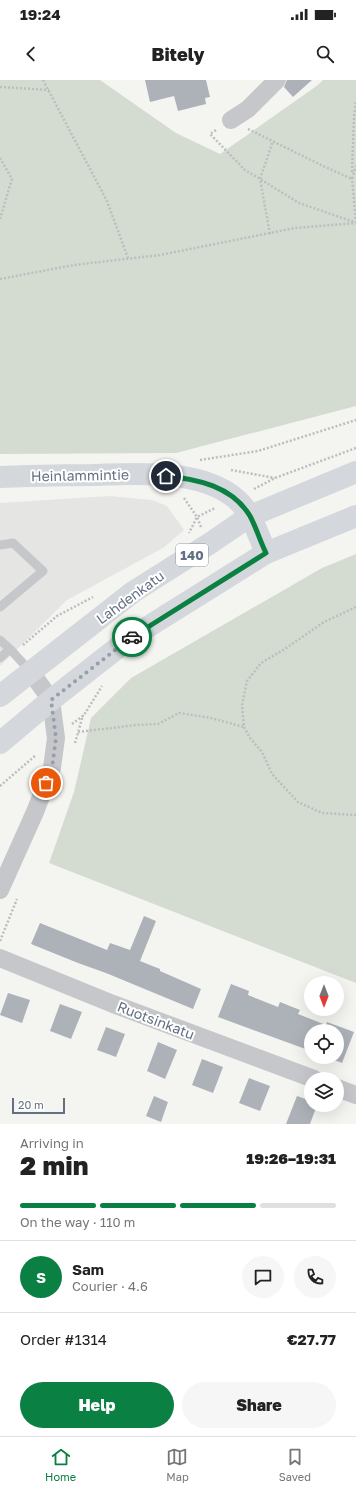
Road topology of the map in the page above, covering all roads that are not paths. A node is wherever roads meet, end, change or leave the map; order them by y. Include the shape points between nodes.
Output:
1 (277, 80) edge
2 (231, 120) road end
3 (356, 472) edge
4 (0, 477) edge
5 (250, 516) junction
6 (356, 516) edge
7 (0, 545) edge
8 (266, 553) junction
9 (2, 603) edge
10 (0, 640) edge
11 (12, 651) junction
12 (0, 658) edge
13 (31, 672) junction
14 (0, 696) edge
15 (51, 700) junction
16 (0, 743) edge
17 (0, 890) edge
18 (0, 958) edge
19 (304, 1075) edge
20 (344, 1091) edge
21 (356, 1095) edge

1 - 2 street via 248,108
3 - 5 main road, Lahdenkatu / 140
4 - 5 main road, Heinlammintie via 152,474 193,479 216,487 235,498
5 - 8 main road, Heinlammintie
5 - 13 main road, Lahdenkatu / 140 via 133,592
6 - 8 main road, 140
7 - 9 lane via 13,543 44,571
8 - 15 main road, 140 via 130,638
10 - 11 lane
11 - 12 lane
11 - 13 lane
13 - 14 main road, Lahdenkatu / 140
13 - 15 street
15 - 16 main road, 140
15 - 17 street via 56,738 52,768
18 - 19 street, Ruotsinkatu via 113,1004
20 - 21 street

